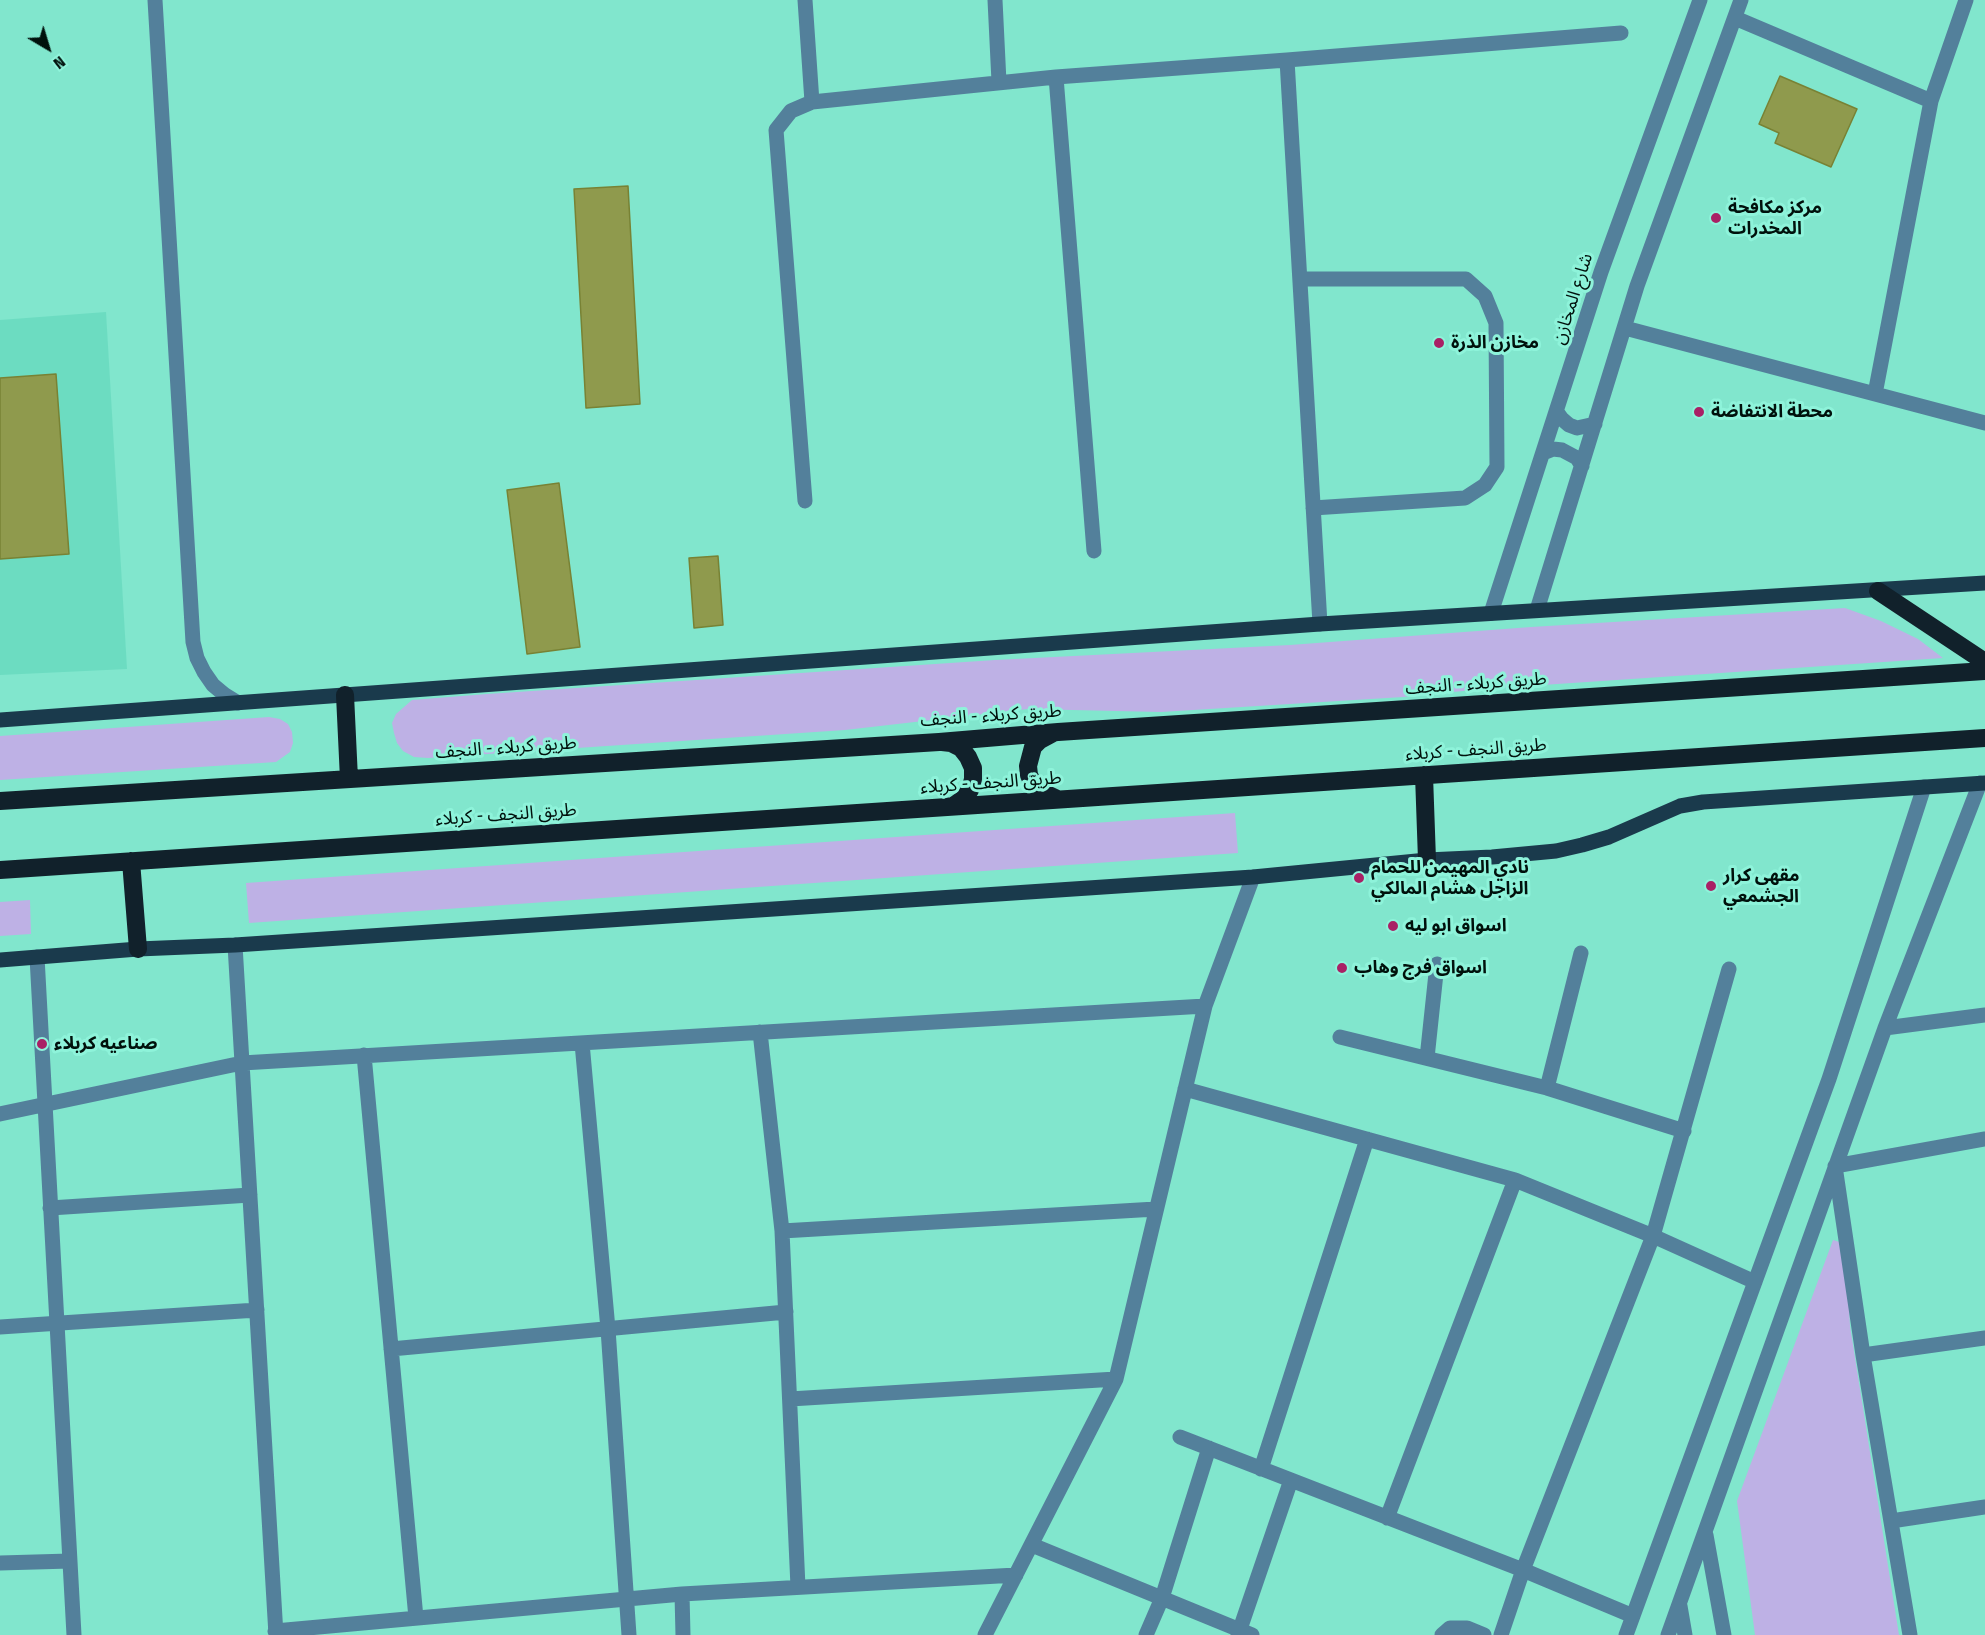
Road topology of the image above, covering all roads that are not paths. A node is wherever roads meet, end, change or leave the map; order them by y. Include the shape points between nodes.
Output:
1 (155, 0) edge
2 (805, 0) edge
3 (995, 0) edge
4 (1700, 0) edge
5 (1741, 0) edge
6 (1966, 0) edge
7 (1735, 18) junction
8 (1621, 33) dead end
9 (1287, 60) junction
10 (1056, 76) junction
11 (999, 82) junction
12 (1931, 101) junction
13 (812, 102) junction
14 (1300, 279) junction
15 (1625, 328) junction
16 (1875, 394) junction
17 (1557, 412) junction
18 (1985, 423) edge
19 (1595, 424) junction
20 (1544, 453) junction
21 (1582, 466) junction
22 (805, 501) dead end
23 (1313, 508) junction
24 (1094, 551) dead end
25 (1985, 583) edge
26 (1878, 591) junction
27 (1538, 610) junction
28 (1491, 613) junction
29 (1320, 624) junction
30 (1985, 662) edge
31 (1985, 671) edge
32 (345, 695) junction
33 (238, 704) junction
34 (0, 720) edge
35 (1058, 732) junction
36 (1985, 738) edge
37 (939, 742) junction
38 (1424, 774) junction
39 (349, 779) junction
40 (1982, 783) edge
41 (1924, 787) junction
42 (1058, 799) junction
43 (0, 801) edge
44 (942, 808) junction
45 (1427, 860) junction
46 (131, 861) junction
47 (0, 870) edge
48 (1253, 877) junction
49 (235, 945) junction
50 (138, 949) junction
51 (1581, 953) dead end
52 (37, 957) junction
53 (0, 960) edge
54 (1437, 964) dead end
55 (1729, 969) dead end
56 (1205, 1006) junction
57 (1985, 1015) edge
58 (1885, 1028) junction
59 (760, 1032) junction
60 (1340, 1038) dead end
61 (582, 1042) junction
62 (364, 1056) junction
63 (1427, 1058) junction
64 (242, 1063) junction
65 (1547, 1088) junction
66 (1185, 1089) junction
67 (45, 1104) junction
68 (0, 1114) edge
69 (1684, 1131) junction
70 (1367, 1139) junction
71 (1985, 1139) edge
72 (1835, 1166) junction
73 (1515, 1180) junction
74 (250, 1195) junction
75 (50, 1208) junction
76 (1156, 1209) junction
77 (782, 1231) junction
78 (1653, 1236) junction
79 (1755, 1282) junction
80 (256, 1310) junction
81 (786, 1312) junction
82 (57, 1323) junction
83 (0, 1327) edge
84 (608, 1329) junction
85 (1985, 1338) edge
86 (391, 1348) junction
87 (1863, 1355) junction
88 (1116, 1378) junction
89 (790, 1399) junction
90 (1180, 1437) dead end
91 (1209, 1449) junction
92 (1261, 1469) junction
93 (1291, 1480) junction
94 (1985, 1507) edge
95 (1387, 1518) junction
96 (1891, 1521) junction
97 (1706, 1533) junction
98 (1032, 1545) junction
99 (70, 1561) junction
100 (0, 1563) edge
101 (1523, 1570) junction
102 (1016, 1575) junction
103 (798, 1587) junction
104 (682, 1594) junction
105 (1162, 1598) junction
106 (626, 1599) junction
107 (1679, 1604) junction
108 (1633, 1616) junction
109 (416, 1618) junction
110 (275, 1633) edge
111 (1243, 1633) edge
112 (74, 1635) edge
113 (629, 1635) edge
114 (683, 1635) edge
115 (985, 1635) edge
116 (1146, 1635) edge
117 (1442, 1635) edge
118 (1484, 1635) edge
119 (1501, 1635) edge
120 (1626, 1635) edge
121 (1668, 1635) edge
122 (1685, 1635) edge
123 (1724, 1635) edge
124 (1910, 1635) edge

1 - 33 street via 193,642 197,658 213,685
2 - 13 street
3 - 11 street
4 - 17 street, شارع المخازن via 1601,272
5 - 7 street
6 - 12 street
7 - 12 street
7 - 15 street
8 - 9 street
9 - 10 street
9 - 14 street
10 - 11 street
10 - 24 street
11 - 13 street
12 - 16 street
13 - 22 street via 791,111 776,130
14 - 23 street
14 - 23 street via 1466,279 1485,296 1496,323 1497,467 1485,485 1465,498
15 - 16 street
15 - 19 street
16 - 18 street
17 - 19 street via 1577,428
17 - 20 street, شارع المخازن
19 - 21 street
20 - 21 street via 1562,450 1577,458
20 - 28 street, شارع المخازن
21 - 27 street
23 - 29 street
25 - 26 main road
26 - 27 main road
26 - 30 highway
27 - 28 main road
28 - 29 main road
29 - 32 main road
31 - 35 highway, طريق كربلاء - النجف
32 - 33 main road
32 - 39 highway
33 - 34 main road
35 - 37 highway, طريق كربلاء - النجف
35 - 42 highway via 1048,734 1033,747 1028,765 1029,775 1040,791
36 - 38 highway, طريق النجف - كربلاء
37 - 39 highway, طريق كربلاء - النجف
37 - 44 highway via 961,748 968,757 973,779 963,799
38 - 42 highway, طريق النجف - كربلاء
38 - 45 highway
39 - 43 highway, طريق كربلاء - النجف
40 - 41 main road
40 - 58 street
41 - 45 main road via 1703,802 1680,806 1582,845 1515,855
41 - 79 street via 1829,1079
42 - 44 highway, طريق النجف - كربلاء
44 - 46 highway, طريق النجف - كربلاء
45 - 48 main road
46 - 47 highway, طريق النجف - كربلاء
46 - 50 highway
48 - 49 main road
48 - 56 street
49 - 50 main road
49 - 64 street
50 - 52 main road
51 - 65 street
52 - 53 main road
52 - 67 street
54 - 63 street
55 - 69 street
56 - 59 street
56 - 66 street
57 - 58 street
58 - 72 street
59 - 61 street
59 - 77 street
60 - 63 street
61 - 62 street
61 - 84 street
62 - 64 street
62 - 86 street
63 - 65 street
64 - 67 street
64 - 74 street
65 - 69 street
66 - 70 street
66 - 76 street
67 - 68 street
67 - 75 street
69 - 78 street
70 - 73 street
70 - 92 street
71 - 72 street
72 - 87 street
72 - 97 street
73 - 78 street
73 - 95 street
74 - 75 street
74 - 80 street
75 - 82 street
76 - 77 street
76 - 88 street
77 - 81 street
78 - 79 street
78 - 101 street
79 - 108 street
80 - 82 street
80 - 110 street
81 - 84 street
81 - 89 street
82 - 83 street
82 - 99 street
84 - 86 street
84 - 106 street
85 - 87 street
86 - 109 street
87 - 96 street
88 - 89 street
88 - 98 street
89 - 103 street
90 - 91 street
91 - 92 street
91 - 105 street
92 - 93 street
93 - 95 street
93 - 111 street
94 - 96 street
95 - 101 street
96 - 124 street
97 - 107 street
97 - 123 street
98 - 102 street
98 - 105 street
99 - 100 street
99 - 112 street
101 - 108 street
101 - 119 street
102 - 103 street
102 - 115 street
103 - 104 street
104 - 106 street
104 - 114 street
105 - 111 street
105 - 116 street
106 - 109 street
106 - 113 street
107 - 121 street
107 - 122 street
108 - 120 street
109 - 110 street
117 - 118 street via 1450,1629 1467,1628

